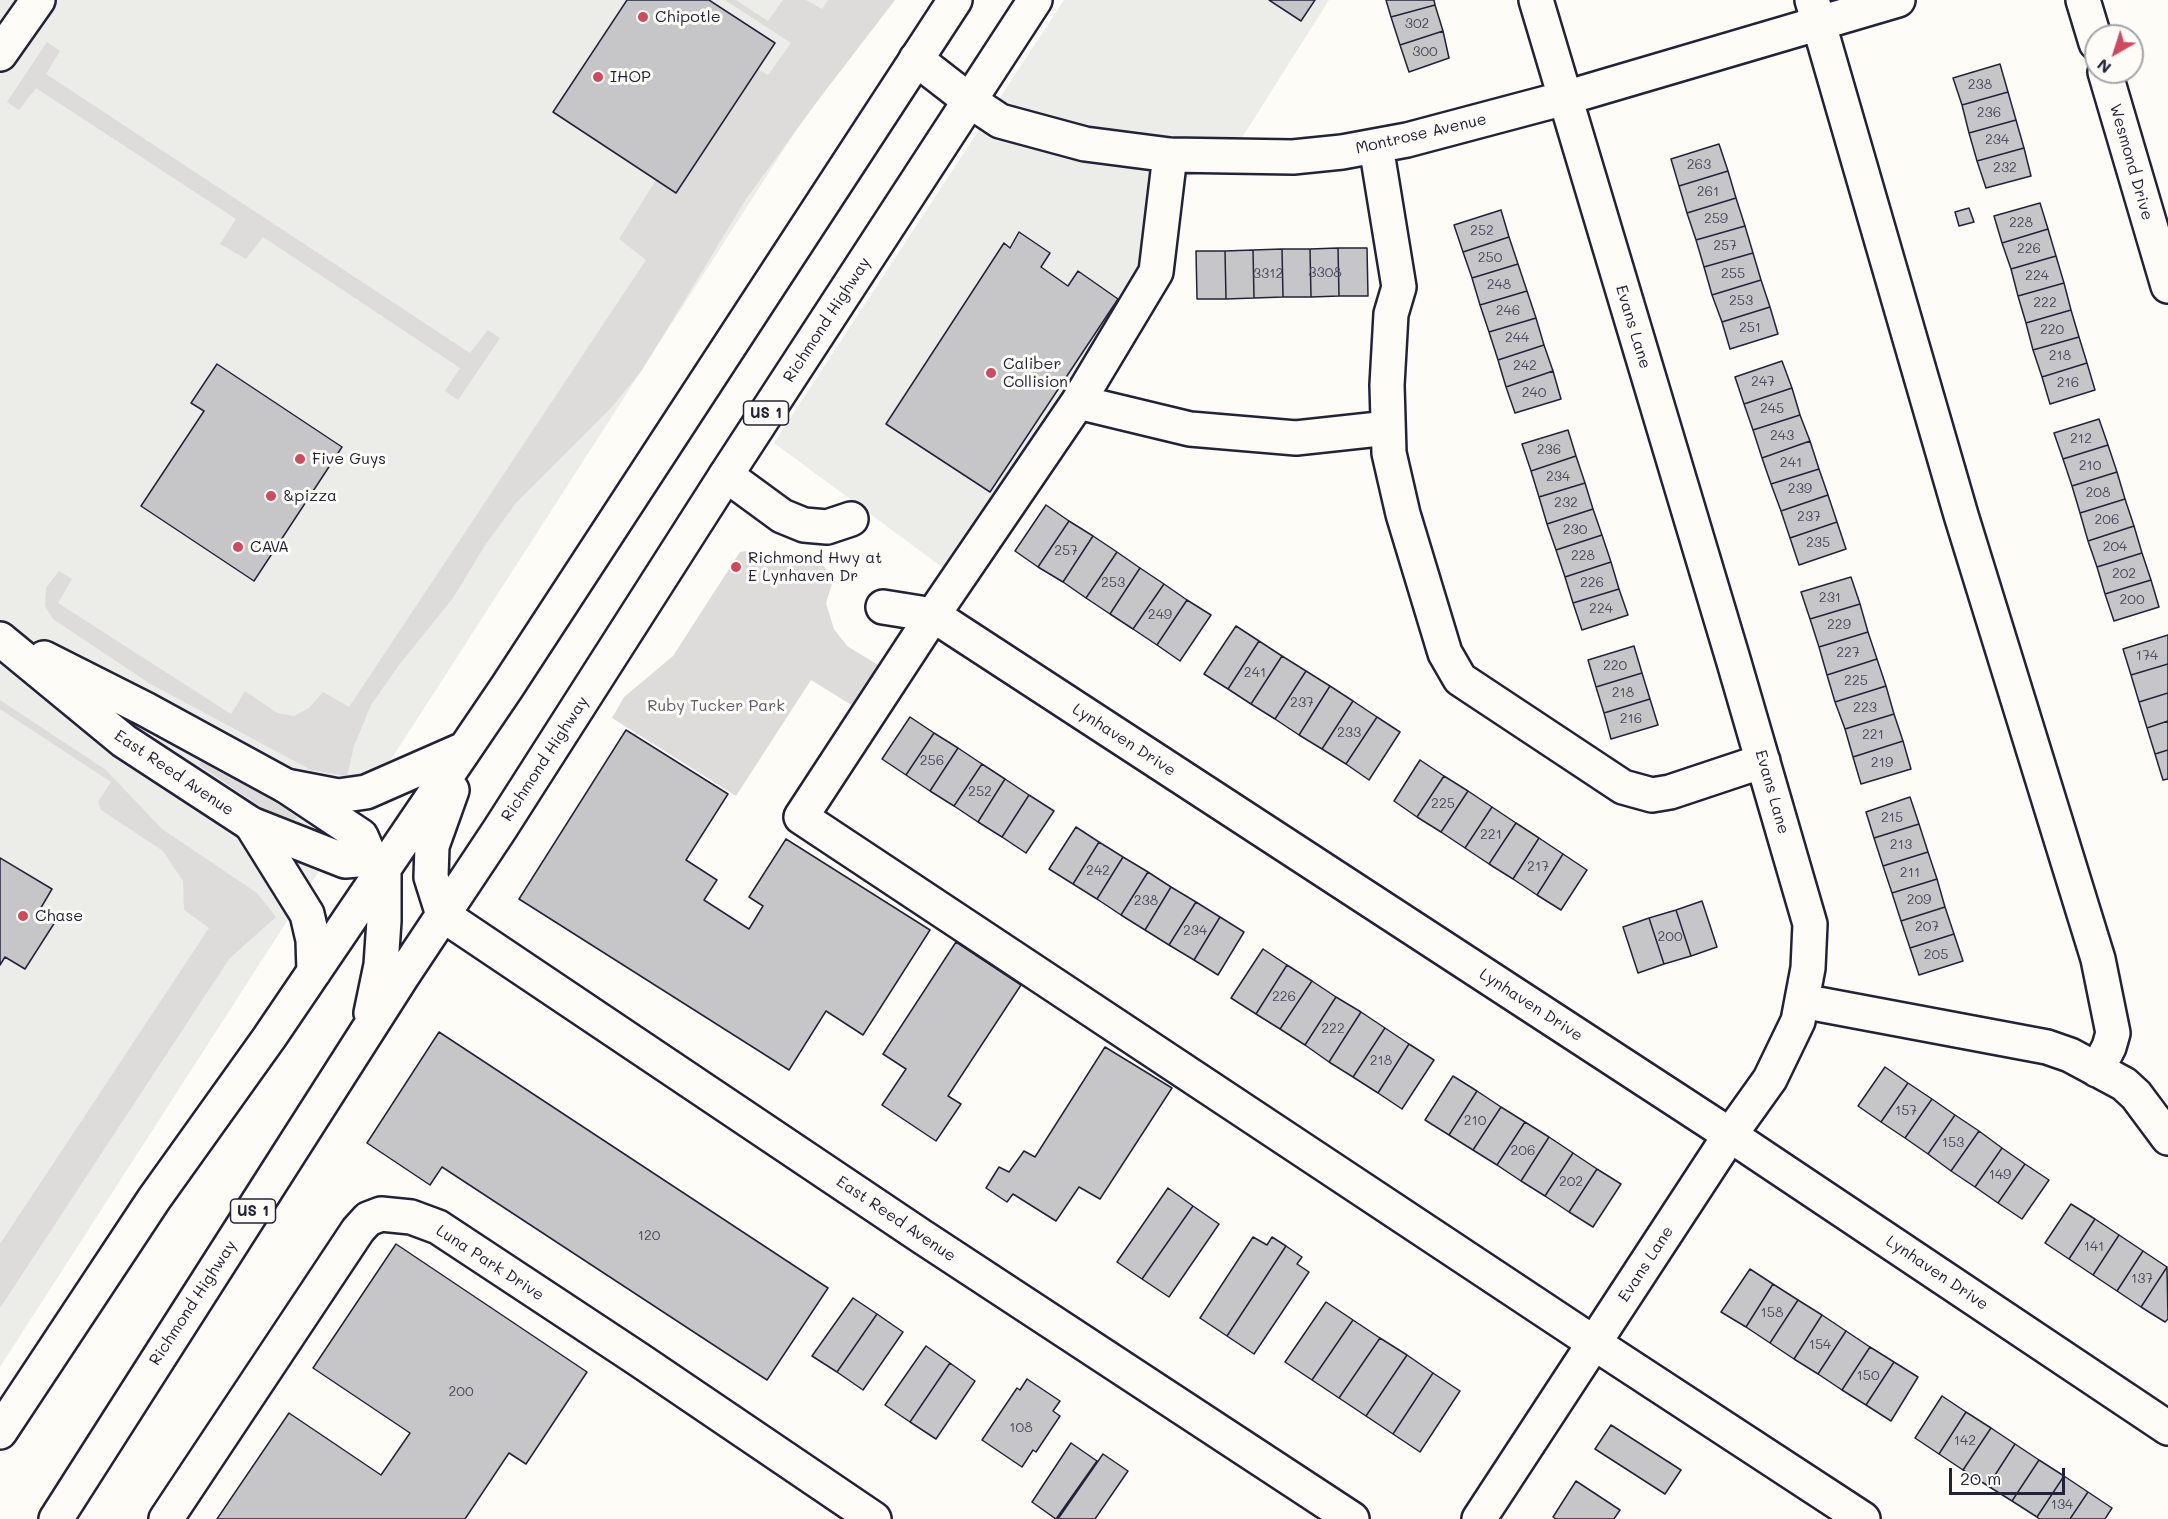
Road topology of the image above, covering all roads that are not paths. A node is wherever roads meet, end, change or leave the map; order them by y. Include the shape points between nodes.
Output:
1 (38, 0) edge
2 (955, 0) edge
3 (1035, 0) edge
4 (1536, 0) edge
5 (1898, 0) edge
6 (2083, 0) edge
7 (1816, 12) edge
8 (2090, 24) edge
9 (0, 54) edge
10 (916, 58) junction
11 (2109, 84) edge
12 (1564, 98) junction
13 (970, 101) junction
14 (1376, 146) junction
15 (1170, 155) junction
16 (2168, 286) edge
17 (1078, 402) junction
18 (1388, 428) junction
19 (726, 475) junction
20 (851, 519) dead end
21 (883, 607) dead end
22 (933, 615) junction
23 (0, 637) edge
24 (466, 748) junction
25 (1763, 761) junction
26 (286, 786) junction
27 (251, 824) junction
28 (378, 863) junction
29 (431, 877) junction
30 (467, 877) junction
31 (443, 915) junction
32 (384, 921) junction
33 (335, 940) junction
34 (314, 972) junction
35 (1802, 1001) junction
36 (366, 1035) junction
37 (2097, 1070) junction
38 (1730, 1135) junction
39 (2168, 1138) edge
40 (1594, 1343) junction
41 (2168, 1428) edge
42 (0, 1432) edge
43 (1308, 1507) edge
44 (56, 1519) edge
45 (166, 1519) edge
46 (874, 1519) edge
47 (1352, 1519) edge
48 (1479, 1519) edge
49 (1863, 1519) edge

1 - 9 main road
2 - 10 main road
3 - 13 main road, Richmond Highway / US 1
4 - 12 main road, Evans Lane
5 - 7 main road, Montrose Avenue
6 - 8 main road
7 - 12 main road, Montrose Avenue
7 - 37 main road via 1961,515 2098,959 2113,1033
10 - 13 main road, Montrose Avenue
10 - 24 main road
11 - 16 main road, Wesmond Drive
12 - 14 main road, Montrose Avenue
12 - 25 main road, Evans Lane
13 - 15 main road, Montrose Avenue via 1000,121 1085,144
13 - 19 main road, Richmond Highway / US 1
14 - 15 main road, Montrose Avenue via 1293,157
14 - 18 main road via 1399,287 1391,314
15 - 17 main road via 1156,272
17 - 18 main road via 1190,429 1296,438
17 - 22 main road
18 - 25 main road via 1389,453 1404,514 1446,653 1461,680 1623,787 1652,795
19 - 20 main road via 782,516 804,525 827,527
19 - 30 main road, Richmond Highway / US 1
21 - 22 main road, Lynhaven Drive
22 - 38 main road, Lynhaven Drive
22 - 40 main road via 801,817
23 - 26 main road, East Reed Avenue via 145,709
23 - 27 main road, East Reed Avenue via 124,741
24 - 26 main road via 366,792 338,795
24 - 28 main road
24 - 29 main road via 432,846
25 - 35 main road, Evans Lane via 1810,924
26 - 28 main road, East Reed Avenue via 361,836
27 - 28 main road, East Reed Avenue via 345,861
27 - 34 main road via 308,914
28 - 29 main road
28 - 32 main road
28 - 33 main road
29 - 30 main road
29 - 31 main road
30 - 31 main road, Richmond Highway / US 1
31 - 32 main road
31 - 36 main road, Richmond Highway / US 1
31 - 43 main road, East Reed Avenue via 921,1236
32 - 33 main road
32 - 36 main road via 381,966
33 - 34 main road
34 - 42 main road via 154,1199
35 - 37 main road via 2047,1047
35 - 38 main road, Evans Lane via 1798,1021 1770,1079
36 - 44 main road, Richmond Highway / US 1
37 - 39 main road via 2136,1095
38 - 40 main road, Evans Lane
38 - 41 main road, Lynhaven Drive
40 - 48 main road, Evans Lane
40 - 49 main road
43 - 47 main road, East Reed Avenue
45 - 46 main road, Luna Park Drive via 358,1230 368,1219 381,1215 411,1217 438,1227

